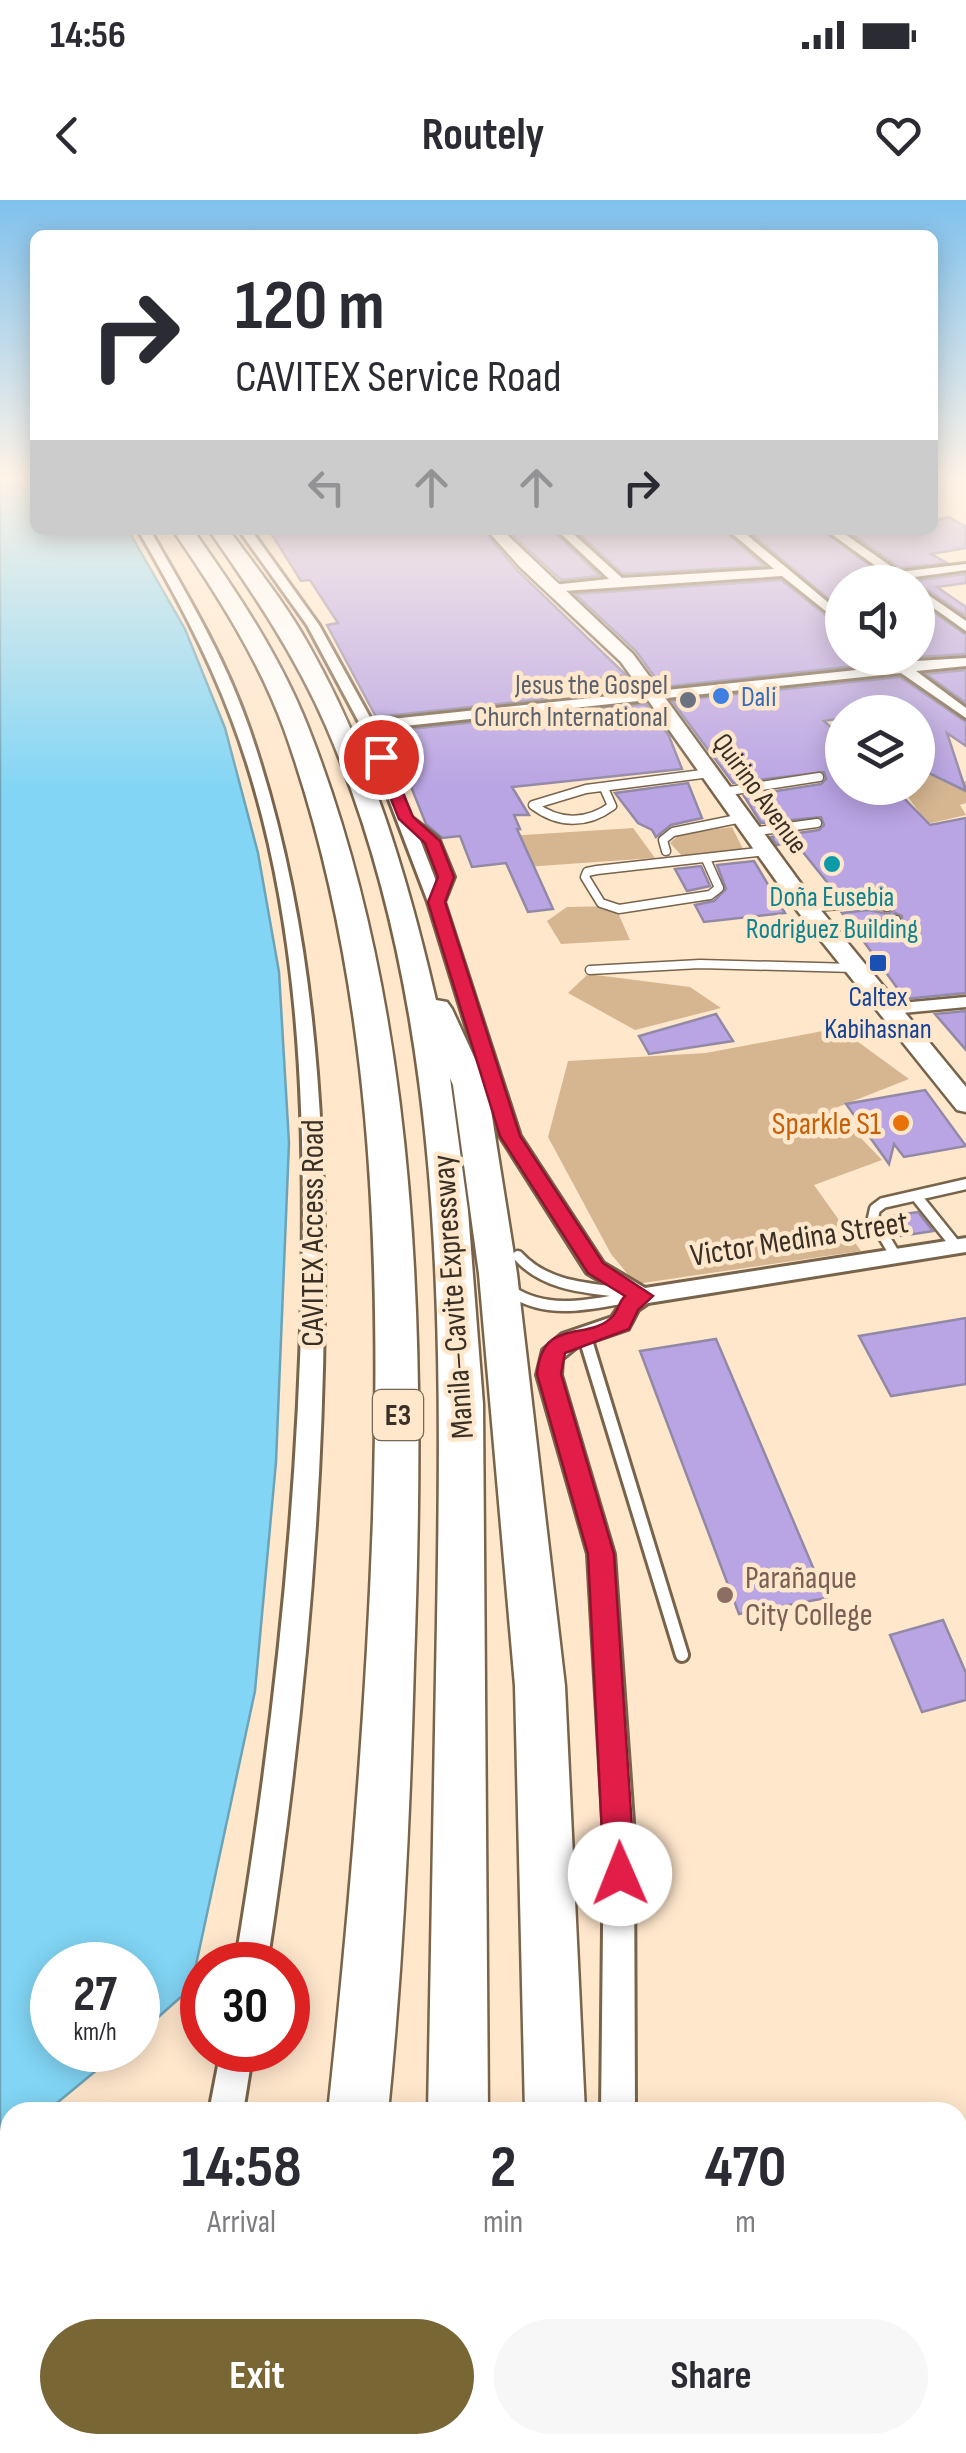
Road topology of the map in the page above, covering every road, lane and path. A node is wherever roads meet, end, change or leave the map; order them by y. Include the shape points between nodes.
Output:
1 (174, 580) edge
2 (216, 580) edge
3 (254, 580) edge
4 (281, 580) edge
5 (543, 580) edge
6 (616, 580) edge
7 (625, 580) edge
8 (686, 580) edge
9 (794, 580) edge
10 (553, 588) junction
11 (935, 604) edge
12 (825, 606) edge
13 (966, 626) edge
14 (966, 662) edge
15 (935, 665) edge
16 (825, 675) edge
17 (911, 675) edge
18 (648, 687) junction
19 (548, 692) dead end
20 (966, 714) edge
21 (368, 726) junction
22 (819, 777) dead end
23 (716, 782) junction
24 (604, 788) junction
25 (817, 823) dead end
26 (753, 834) junction
27 (666, 851) dead end
28 (706, 859) junction
29 (887, 907) dead end
30 (807, 908) junction
31 (896, 920) dead end
32 (830, 938) junction
33 (408, 946) junction
34 (854, 968) junction
35 (590, 970) dead end
36 (966, 1002) edge
37 (887, 1010) junction
38 (966, 1104) edge
39 (966, 1184) edge
40 (916, 1196) junction
41 (962, 1246) edge
42 (895, 1254) junction
43 (518, 1256) dead end
44 (508, 1289) dead end
45 (642, 1296) junction
46 (586, 1336) junction
47 (682, 1655) dead end
48 (254, 1942) edge
49 (232, 2072) edge
50 (228, 2102) edge
51 (359, 2102) edge
52 (458, 2102) edge
53 (555, 2102) edge
54 (618, 2102) edge

1 - 48 street, CAVITEX Access Road via 209,639 245,727 287,890 306,1015 316,1214 308,1498
2 - 51 highway, Manila–Cavite Expressway / E3 via 259,648 300,740 343,879 378,1086 398,1410 381,1848
3 - 33 highway, Manila–Cavite Expressway / E3 via 322,693 375,830
4 - 21 street
5 - 10 main road, Quirino Avenue
6 - 10 street
7 - 8 street
9 - 12 street
10 - 18 main road, Quirino Avenue via 602,628
11 - 13 street
14 - 15 street
16 - 18 street
17 - 20 street
18 - 19 lane
18 - 21 street
18 - 23 main road, Quirino Avenue
21 - 45 street via 436,902 510,1136 596,1268
22 - 23 lane
23 - 24 lane
23 - 26 main road, Quirino Avenue
24 - 24 lane via 541,797 533,805 546,817 572,821 612,806
25 - 26 lane
26 - 27 lane via 673,832 663,840
26 - 28 lane
26 - 30 main road, Quirino Avenue
28 - 28 lane via 598,870 585,877 597,902 619,909 710,895 719,888
29 - 30 lane via 869,902
30 - 32 main road, Quirino Avenue
31 - 32 lane via 887,930
32 - 34 main road, Quirino Avenue
33 - 52 highway, Manila–Cavite Expressway / E3 via 435,1087 460,1335
33 - 53 highway via 470,1085 498,1274 540,1686
34 - 35 lane via 670,964
34 - 37 main road, Quirino Avenue
36 - 37 lane
37 - 38 main road, Quirino Avenue
39 - 40 lane
40 - 41 lane
40 - 42 lane via 874,1209 872,1218
41 - 42 street, Victor Medina Street
42 - 45 street, Victor Medina Street
43 - 45 lane via 530,1270 556,1281
44 - 45 lane via 541,1305
45 - 46 street via 620,1323
46 - 47 lane
46 - 54 street via 557,1347 549,1374 601,1554 619,1836
49 - 50 street

